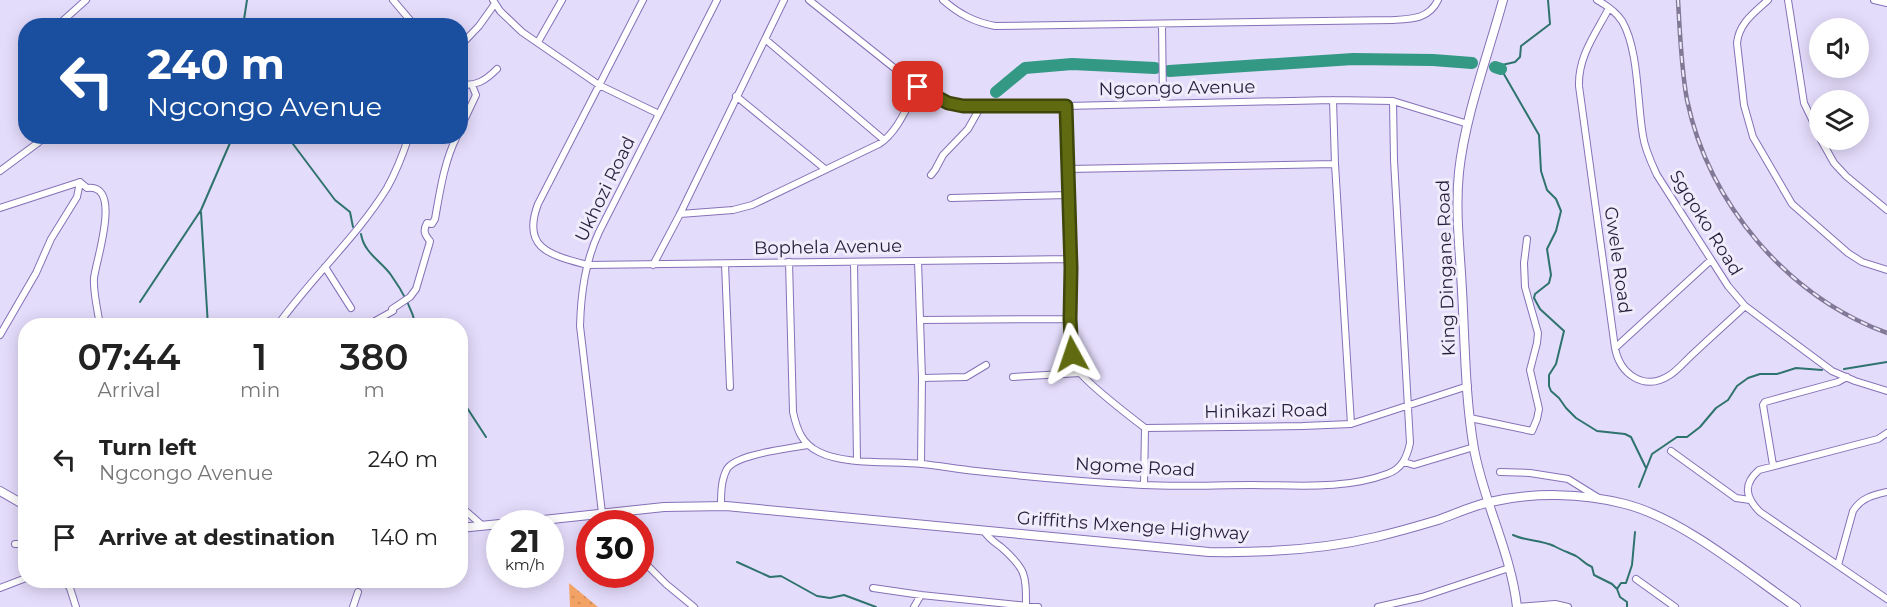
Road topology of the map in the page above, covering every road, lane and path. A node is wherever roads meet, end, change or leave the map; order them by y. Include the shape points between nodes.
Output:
1 (86, 0) edge
2 (393, 0) edge
3 (562, 0) edge
4 (643, 0) edge
5 (717, 0) edge
6 (784, 0) edge
7 (809, 0) edge
8 (943, 0) edge
9 (1438, 0) edge
10 (1503, 0) edge
11 (1597, 0) edge
12 (1768, 0) edge
13 (1788, 0) edge
14 (1874, 0) edge
15 (494, 2) edge
16 (1887, 3) edge
17 (1609, 8) junction
18 (66, 18) edge
19 (408, 18) edge
20 (1162, 24) junction
21 (468, 38) edge
22 (765, 39) junction
23 (538, 42) junction
24 (497, 69) dead end
25 (468, 85) edge
26 (472, 85) junction
27 (599, 85) junction
28 (918, 87) junction
29 (736, 96) junction
30 (1333, 100) junction
31 (1394, 101) junction
32 (1163, 103) junction
33 (981, 106) junction
34 (1066, 106) junction
35 (468, 112) edge
36 (659, 114) junction
37 (1809, 115) edge
38 (1468, 124) junction
39 (884, 140) junction
40 (36, 144) edge
41 (406, 144) edge
42 (454, 144) edge
43 (1827, 150) edge
44 (1335, 164) junction
45 (825, 169) junction
46 (1068, 169) junction
47 (0, 171) edge
48 (931, 175) dead end
49 (81, 182) junction
50 (1069, 195) junction
51 (951, 198) dead end
52 (0, 208) edge
53 (1887, 210) edge
54 (680, 214) junction
55 (1527, 239) dead end
56 (1070, 258) junction
57 (1711, 260) junction
58 (918, 261) junction
59 (789, 262) junction
60 (854, 262) junction
61 (725, 264) junction
62 (587, 265) junction
63 (653, 265) junction
64 (325, 267) junction
65 (1887, 270) edge
66 (1745, 306) junction
67 (351, 308) dead end
68 (99, 318) edge
69 (283, 318) edge
70 (380, 318) edge
71 (1070, 319) junction
72 (920, 320) junction
73 (0, 335) edge
74 (1615, 348) junction
75 (986, 365) dead end
76 (1080, 373) junction
77 (1013, 377) dead end
78 (1846, 377) junction
79 (922, 378) junction
80 (1468, 386) junction
81 (730, 387) dead end
82 (1887, 391) edge
83 (1408, 406) junction
84 (1470, 418) junction
85 (1351, 424) junction
86 (1145, 428) junction
87 (1887, 433) edge
88 (807, 445) junction
89 (1474, 447) junction
90 (1671, 451) dead end
91 (857, 460) junction
92 (1404, 462) junction
93 (921, 464) junction
94 (1773, 465) junction
95 (1500, 472) dead end
96 (1144, 485) junction
97 (0, 491) edge
98 (1887, 492) edge
99 (1600, 499) junction
100 (1750, 500) junction
101 (18, 501) edge
102 (1488, 502) junction
103 (721, 506) junction
104 (602, 510) edge
105 (633, 510) edge
106 (468, 513) edge
107 (483, 526) junction
108 (486, 526) edge
109 (468, 527) edge
110 (984, 531) junction
111 (1838, 565) junction
112 (1509, 568) junction
113 (654, 572) edge
114 (1636, 579) dead end
115 (18, 581) edge
116 (0, 588) edge
117 (70, 588) edge
118 (873, 588) dead end
119 (358, 592) dead end
120 (921, 595) junction
121 (1887, 599) edge
122 (1012, 606) edge
123 (1026, 606) edge
124 (76, 607) edge
125 (353, 607) edge
126 (694, 607) edge
127 (914, 607) edge
128 (1038, 607) edge
129 (1378, 607) edge
130 (1517, 607) edge
131 (1568, 607) edge
132 (1675, 607) edge
133 (1796, 607) edge

1 - 18 street
2 - 19 street
3 - 23 street
4 - 27 street
5 - 36 street, Ukhozi Road
6 - 22 street
7 - 28 street, Ngcongo Avenue
8 - 20 street via 968,18 995,26
9 - 20 street via 1430,12 1413,19
10 - 38 street, King Dingane Road
11 - 17 street, Sgqoko Road
12 - 65 street via 1751,15 1738,34 1737,43 1744,105 1753,137 1799,211 1848,253
13 - 37 street via 1802,94
14 - 16 street
15 - 21 street
15 - 23 street via 517,28
17 - 57 street, Sgqoko Road via 1620,19 1631,50 1649,157
17 - 74 street, Gwele Road via 1578,72
20 - 32 street
22 - 29 street
22 - 39 street
23 - 27 street
24 - 26 street via 487,79
25 - 26 street
26 - 35 street via 476,95
27 - 36 street
27 - 62 street, Bophela Avenue via 538,204 532,225 535,238 545,251
28 - 33 street, Ngcongo Avenue via 948,103
28 - 39 street
29 - 45 street
29 - 54 street
30 - 31 street, Ngcongo Avenue
30 - 32 street, Ngcongo Avenue
30 - 44 street
31 - 38 street, Ngcongo Avenue
31 - 83 street
32 - 34 street, Ngcongo Avenue
33 - 34 street, Ngcongo Avenue
33 - 48 street
34 - 46 street
36 - 62 street, Ukhozi Road via 599,232
38 - 80 street, King Dingane Road via 1457,204
39 - 45 street
40 - 47 street
41 - 64 street via 387,188
42 - 70 street via 435,219 432,224 427,222 424,229 429,245 416,288 410,297
43 - 53 street via 1846,176
44 - 46 street
44 - 85 street
45 - 54 street via 752,205
46 - 50 street
49 - 52 street
49 - 68 street via 101,192 106,205 94,279
49 - 73 street via 77,197
50 - 51 street
50 - 56 street
54 - 63 street
55 - 84 street via 1525,287 1538,333 1530,370 1539,409 1537,419 1532,431
56 - 58 street, Bophela Avenue
56 - 71 street
57 - 66 street, Sgqoko Road
57 - 74 street
58 - 60 street, Bophela Avenue
58 - 72 street
59 - 60 street, Bophela Avenue
59 - 61 street, Bophela Avenue
59 - 88 street via 793,412 796,428
60 - 91 street
61 - 63 street, Bophela Avenue
61 - 81 street
62 - 63 street, Bophela Avenue
62 - 104 street, Ukhozi Road via 580,326
64 - 67 street
64 - 69 street
66 - 74 street, Gwele Road via 1661,379 1645,381 1627,373
66 - 78 street, Sgqoko Road via 1832,371
71 - 72 street
71 - 76 street via 1072,354
72 - 79 street
75 - 79 street via 966,377
76 - 77 street
76 - 86 street
78 - 82 street, Sgqoko Road
78 - 94 street via 1765,402
79 - 93 street
80 - 83 street, Hinikazi Road
80 - 84 street, King Dingane Road
83 - 85 street, Hinikazi Road
83 - 92 street via 1410,443
84 - 89 street, King Dingane Road
85 - 86 street, Hinikazi Road
86 - 96 street
87 - 94 street
88 - 91 street, Ngome Road via 820,453
88 - 103 street via 734,460 724,476
89 - 92 street via 1414,465
89 - 102 street, King Dingane Road
90 - 100 street via 1736,498
91 - 93 street, Ngome Road
92 - 96 street, Ngome Road via 1375,478 1330,485
93 - 96 street, Ngome Road
94 - 100 street via 1752,476 1748,485
95 - 99 street via 1530,472 1568,479
97 - 101 street
98 - 111 street via 1857,504
99 - 102 street, Griffiths Mxenge Highway via 1556,495
99 - 133 street, Griffiths Mxenge Highway via 1626,504 1672,524
100 - 111 street via 1760,512
102 - 110 street, Griffiths Mxenge Highway via 1375,537 1298,550 1209,552
102 - 112 street, King Dingane Road
103 - 105 street, Griffiths Mxenge Highway
103 - 110 street, Griffiths Mxenge Highway
106 - 107 street
107 - 108 street
107 - 109 street
110 - 123 street via 1024,572
111 - 121 street
112 - 129 street
112 - 130 street, King Dingane Road
113 - 126 street
114 - 132 street
115 - 116 street
117 - 124 street
118 - 120 street
119 - 125 street
120 - 122 street
120 - 127 street
122 - 123 street
123 - 128 street
130 - 131 street

